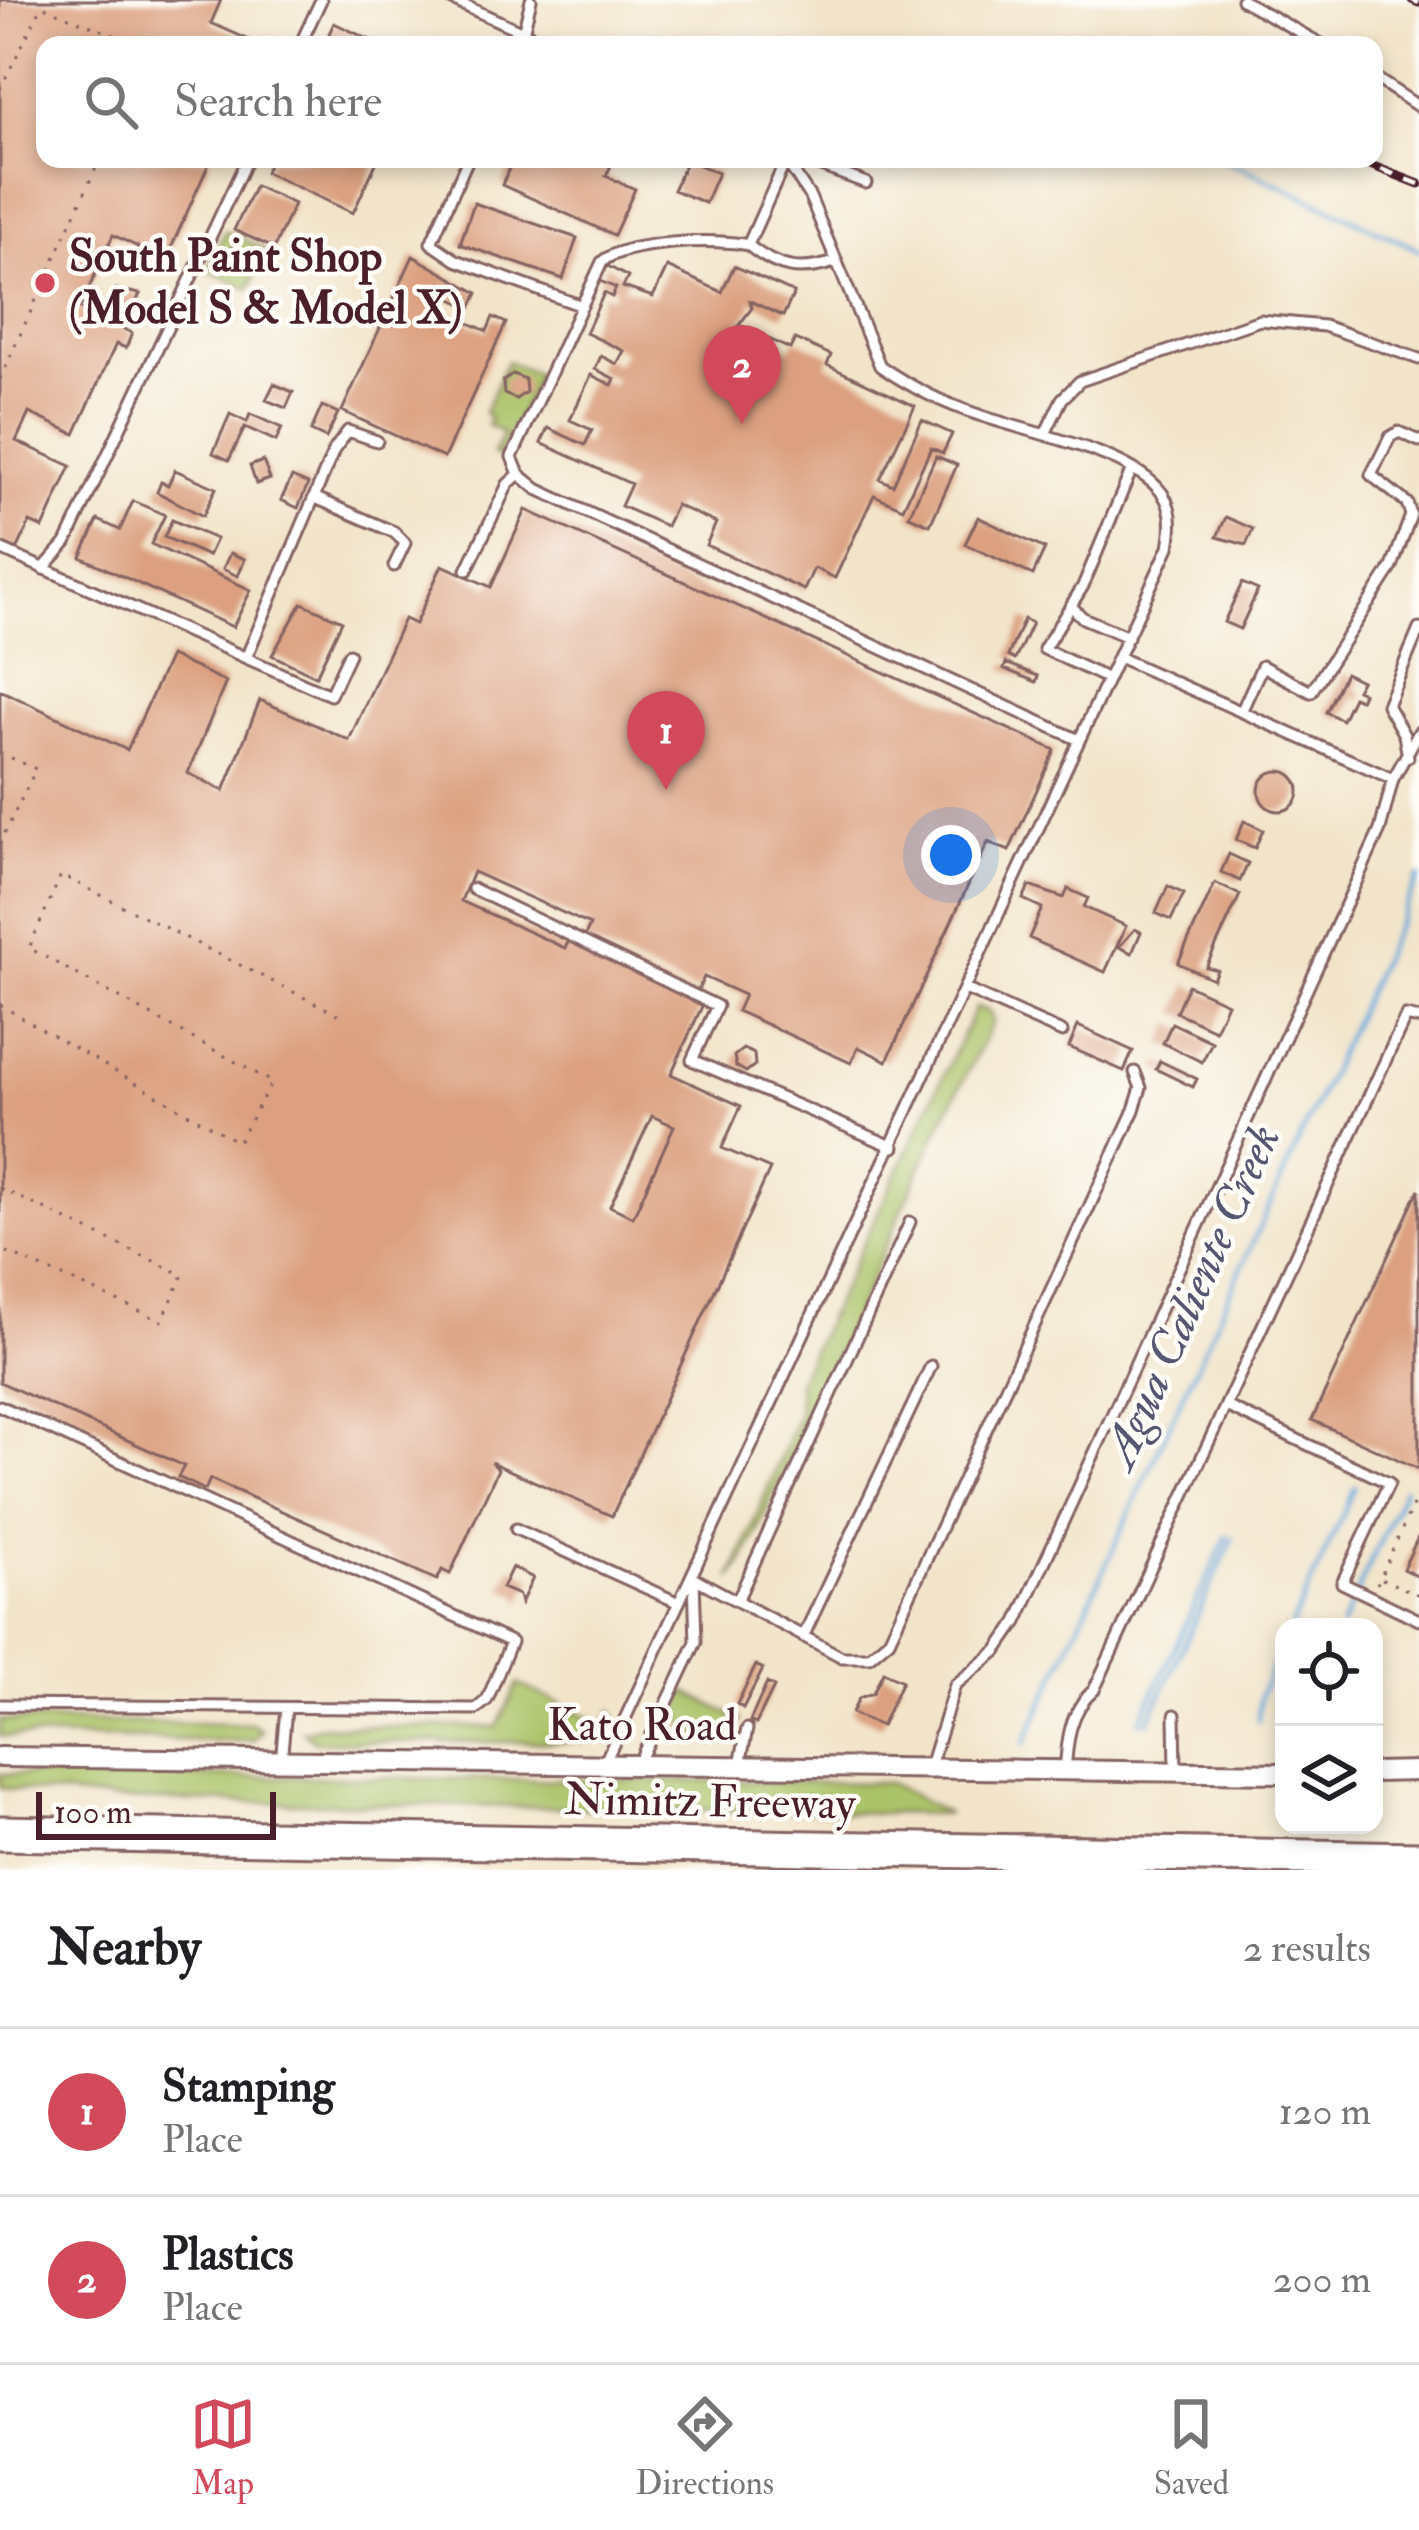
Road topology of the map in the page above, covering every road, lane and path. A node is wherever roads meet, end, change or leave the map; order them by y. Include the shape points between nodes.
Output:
1 (321, 0) edge
2 (452, 0) edge
3 (531, 0) edge
4 (1242, 0) edge
5 (525, 32) junction
6 (116, 36) edge
7 (304, 36) edge
8 (523, 36) edge
9 (533, 36) edge
10 (1307, 36) edge
11 (1383, 83) edge
12 (0, 89) edge
13 (1419, 107) edge
14 (96, 168) edge
15 (243, 168) edge
16 (464, 168) edge
17 (784, 168) edge
18 (793, 168) edge
19 (826, 168) edge
20 (866, 183) dead end
21 (748, 245) junction
22 (836, 262) junction
23 (582, 306) junction
24 (1419, 358) edge
25 (0, 379) edge
26 (1046, 432) junction
27 (1419, 440) edge
28 (376, 441) dead end
29 (1132, 471) junction
30 (519, 474) junction
31 (318, 499) junction
32 (0, 549) edge
33 (394, 566) dead end
34 (44, 569) junction
35 (467, 570) dead end
36 (1072, 607) junction
37 (1419, 628) edge
38 (1128, 637) junction
39 (349, 654) dead end
40 (1118, 657) junction
41 (246, 658) junction
42 (1108, 679) junction
43 (1242, 710) junction
44 (1419, 732) edge
45 (1079, 740) junction
46 (0, 753) edge
47 (1408, 757) junction
48 (1393, 779) junction
49 (0, 842) edge
50 (473, 889) dead end
51 (965, 989) junction
52 (0, 1005) edge
53 (343, 1017) dead end
54 (1419, 1019) edge
55 (1063, 1032) dead end
56 (1136, 1072) dead end
57 (894, 1147) junction
58 (0, 1188) edge
59 (910, 1222) dead end
60 (0, 1249) edge
61 (931, 1366) dead end
62 (0, 1406) edge
63 (1226, 1406) junction
64 (1419, 1492) edge
65 (516, 1529) dead end
66 (1380, 1577) junction
67 (694, 1578) junction
68 (1419, 1595) edge
69 (1371, 1597) junction
70 (737, 1601) junction
71 (679, 1604) junction
72 (1419, 1620) edge
73 (802, 1636) junction
74 (0, 1705) edge
75 (286, 1709) junction
76 (1175, 1715) dead end
77 (747, 1730) dead end
78 (0, 1757) edge
79 (281, 1762) junction
80 (604, 1765) junction
81 (638, 1765) junction
82 (740, 1766) junction
83 (930, 1766) junction
84 (1419, 1771) edge
85 (1383, 1772) edge
86 (1065, 1773) junction
87 (1176, 1773) junction
88 (1275, 1773) edge
89 (6, 1832) edge
90 (1419, 1840) edge
91 (1373, 1858) junction
92 (1419, 1859) edge
93 (960, 1870) edge

1 - 7 lane
2 - 5 lane
3 - 5 lane
4 - 10 lane
5 - 8 lane
5 - 9 lane
6 - 12 path via 42,6
11 - 13 lane
14 - 25 path
15 - 34 lane via 66,544
16 - 23 lane via 430,243
17 - 21 lane
18 - 22 lane
19 - 20 lane
21 - 22 lane via 791,270
21 - 23 lane via 718,240 620,250 602,262
22 - 26 lane via 880,366 968,411
23 - 30 lane via 512,457
24 - 26 lane via 1324,326 1247,321 1080,381
26 - 29 lane
27 - 43 lane via 1399,432 1377,457 1371,475 1412,514 1392,567 1311,692 1262,666
28 - 31 lane via 348,430
29 - 36 lane
29 - 38 lane via 1166,497 1172,530
30 - 35 lane
30 - 45 lane
31 - 33 lane via 394,532 405,543
31 - 41 lane
32 - 34 lane
34 - 41 lane
36 - 38 lane
36 - 42 lane via 1044,649
37 - 47 lane via 1387,705
38 - 40 lane
39 - 41 lane via 330,695
40 - 42 lane
40 - 43 lane
42 - 45 lane
43 - 48 lane
44 - 47 lane
45 - 51 lane
46 - 49 path via 36,769
47 - 48 lane
48 - 83 lane via 1370,851 1017,1622 997,1651 955,1685
50 - 57 lane via 717,1006 692,1060
51 - 55 lane
51 - 57 lane
52 - 53 path via 238,1142 272,1082 29,948 62,875
54 - 63 lane via 1406,1016
56 - 73 lane via 1134,1110 890,1640 860,1660
57 - 67 lane
58 - 60 path via 183,1275 162,1321
59 - 70 lane
61 - 73 lane
62 - 75 lane via 511,1642 476,1709
63 - 69 lane via 1389,1483 1342,1583
63 - 86 lane via 1067,1734
64 - 66 path
65 - 71 lane
66 - 68 path
66 - 69 path
67 - 70 lane
67 - 71 lane
67 - 81 lane via 696,1642
69 - 72 lane
70 - 73 lane
71 - 80 lane
74 - 75 lane
75 - 79 lane
76 - 87 lane
77 - 82 lane
78 - 79 street, Kato Road
79 - 80 street, Kato Road
80 - 81 street, Kato Road
81 - 82 street, Kato Road
82 - 83 street, Kato Road
83 - 86 street, Kato Road
84 - 85 street
86 - 87 street, Kato Road
87 - 88 street, Kato Road
89 - 91 highway, Nimitz Freeway
89 - 93 highway
90 - 91 highway
91 - 92 highway, Nimitz Freeway

